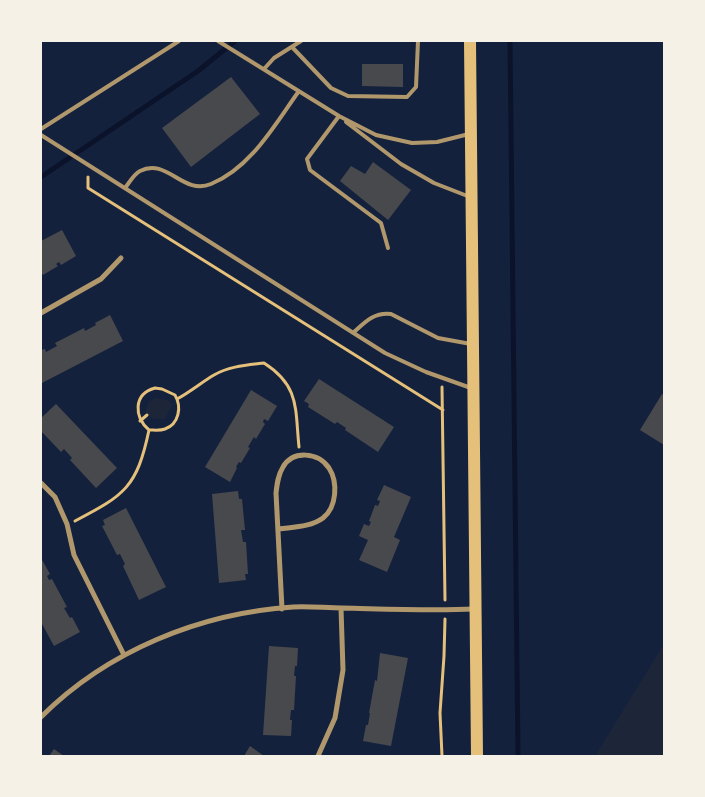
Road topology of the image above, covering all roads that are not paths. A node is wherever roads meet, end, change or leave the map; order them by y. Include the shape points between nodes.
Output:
1 (179, 41) edge
2 (218, 41) edge
3 (301, 41) edge
4 (418, 41) edge
5 (470, 41) edge
6 (292, 47) junction
7 (264, 69) junction
8 (299, 91) junction
9 (339, 116) junction
10 (41, 129) edge
11 (471, 134) junction
12 (41, 135) edge
13 (125, 188) junction
14 (472, 198) junction
15 (388, 248) dead end
16 (121, 258) dead end
17 (41, 313) edge
18 (353, 333) junction
19 (473, 345) junction
20 (474, 390) junction
21 (41, 484) edge
22 (279, 529) junction
23 (341, 608) junction
24 (282, 609) junction
25 (475, 609) junction
26 (124, 655) junction
27 (41, 717) edge
28 (318, 756) edge
29 (477, 756) edge

1 - 10 lane
2 - 7 lane
3 - 6 lane
4 - 6 lane via 416,87 407,97 348,96 330,88
5 - 11 main road
6 - 7 lane
7 - 8 lane
8 - 9 lane
8 - 13 lane via 264,140 235,170 210,185 194,187 164,170 152,168 139,172
9 - 11 lane via 376,135 412,143 437,142
9 - 14 lane via 401,164 434,183
9 - 15 lane via 308,159 310,170 381,223
11 - 14 main road
12 - 13 lane
13 - 18 lane
14 - 19 main road
16 - 17 street via 101,279
18 - 19 lane via 371,317 384,313 438,338
18 - 20 lane via 385,353
19 - 20 main road
20 - 25 main road
21 - 26 street via 55,498 67,524 74,555
22 - 22 street via 276,493 278,476 284,465 300,455 320,460 329,468 334,488 331,509 324,518 313,523
22 - 24 street
23 - 24 street
23 - 25 street
23 - 28 street via 343,670 335,718
24 - 26 street via 257,611 184,629
25 - 29 main road
26 - 27 street via 87,679

